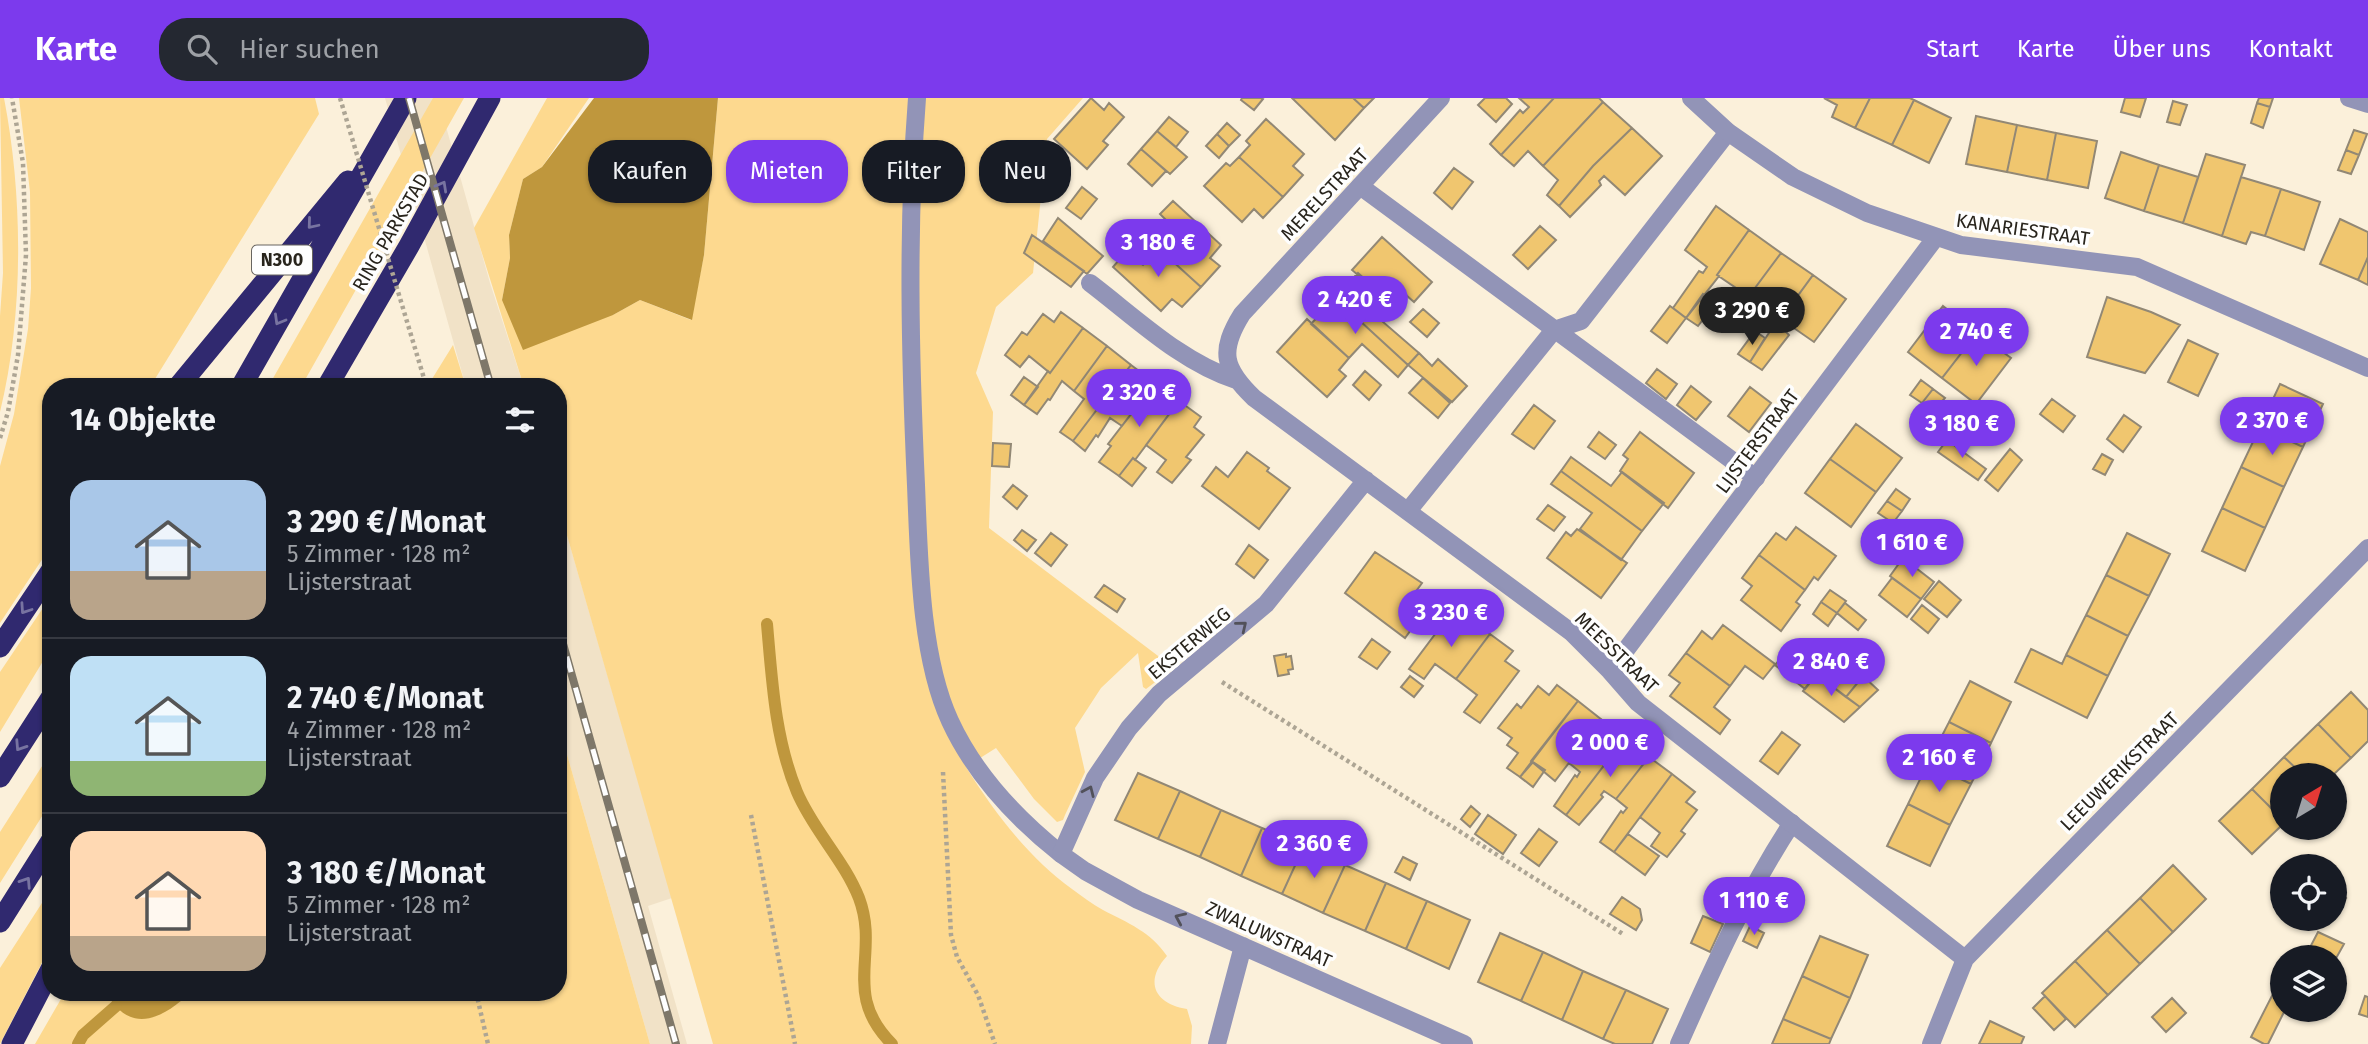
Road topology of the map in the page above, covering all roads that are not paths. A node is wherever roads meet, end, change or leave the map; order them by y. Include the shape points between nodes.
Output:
1 (406, 98) edge
2 (490, 98) edge
3 (917, 98) edge
4 (1441, 98) edge
5 (1690, 98) edge
6 (2350, 98) edge
7 (2368, 104) edge
8 (1728, 132) junction
9 (387, 134) junction
10 (1360, 186) junction
11 (1936, 237) junction
12 (409, 246) junction
13 (1090, 283) dead end
14 (1554, 330) junction
15 (1227, 359) joint
16 (2368, 368) edge
17 (184, 378) edge
18 (246, 378) edge
19 (332, 378) edge
20 (345, 378) edge
21 (1236, 380) junction
22 (1756, 478) junction
23 (1366, 480) junction
24 (1408, 511) junction
25 (2368, 548) edge
26 (42, 584) edge
27 (0, 647) edge
28 (1610, 671) junction
29 (42, 712) edge
30 (0, 777) edge
31 (1792, 823) junction
32 (1062, 854) junction
33 (42, 856) edge
34 (0, 922) edge
35 (1243, 946) junction
36 (1965, 959) junction
37 (42, 986) edge
38 (12, 1044) edge
39 (1217, 1044) edge
40 (1464, 1044) edge
41 (1679, 1044) edge
42 (1931, 1044) edge

1 - 9 highway, N300
12 -> 2 highway, RING PARKSTAD
3 - 32 street, ZWALUWSTRAAT via 911,180 911,369 918,545 928,646 942,701 962,744 986,780
4 - 10 street, MERELSTRAAT
5 - 8 street, KANARIESTRAAT
6 - 7 street
8 - 11 street, KANARIESTRAAT via 1793,177 1867,213
8 - 14 street via 1581,321
9 -> 17 highway, N300
9 -> 18 highway, N300
10 - 14 street
10 - 15 street, MERELSTRAAT via 1242,314 1230,334
11 - 16 street, KANARIESTRAAT via 1961,245 2137,267
11 - 22 street, LIJSTERSTRAAT
12 - 19 highway, RING PARKSTAD
12 - 20 highway
13 - 21 street, MEESSTRAAT via 1192,360
14 - 22 street
14 - 24 street
15 - 21 street, MEESSTRAAT
21 - 23 street, MEESSTRAAT
22 - 28 street, LIJSTERSTRAAT
23 - 24 street, MEESSTRAAT
32 -> 23 street, EKSTERWEG via 1095,778 1117,743 1159,694 1266,604
24 - 28 street, MEESSTRAAT via 1571,632
25 - 36 street, LEEUWERIKSTRAAT
26 -> 27 highway
28 - 31 street, MEESSTRAAT via 1638,703
29 -> 30 highway
31 - 36 street, MEESSTRAAT
31 - 41 street via 1746,899
35 -> 32 street, ZWALUWSTRAAT via 1138,900
34 -> 33 highway
35 - 39 street
35 - 40 street, ZWALUWSTRAAT
36 - 42 street, LEEUWERIKSTRAAT
37 - 38 highway

